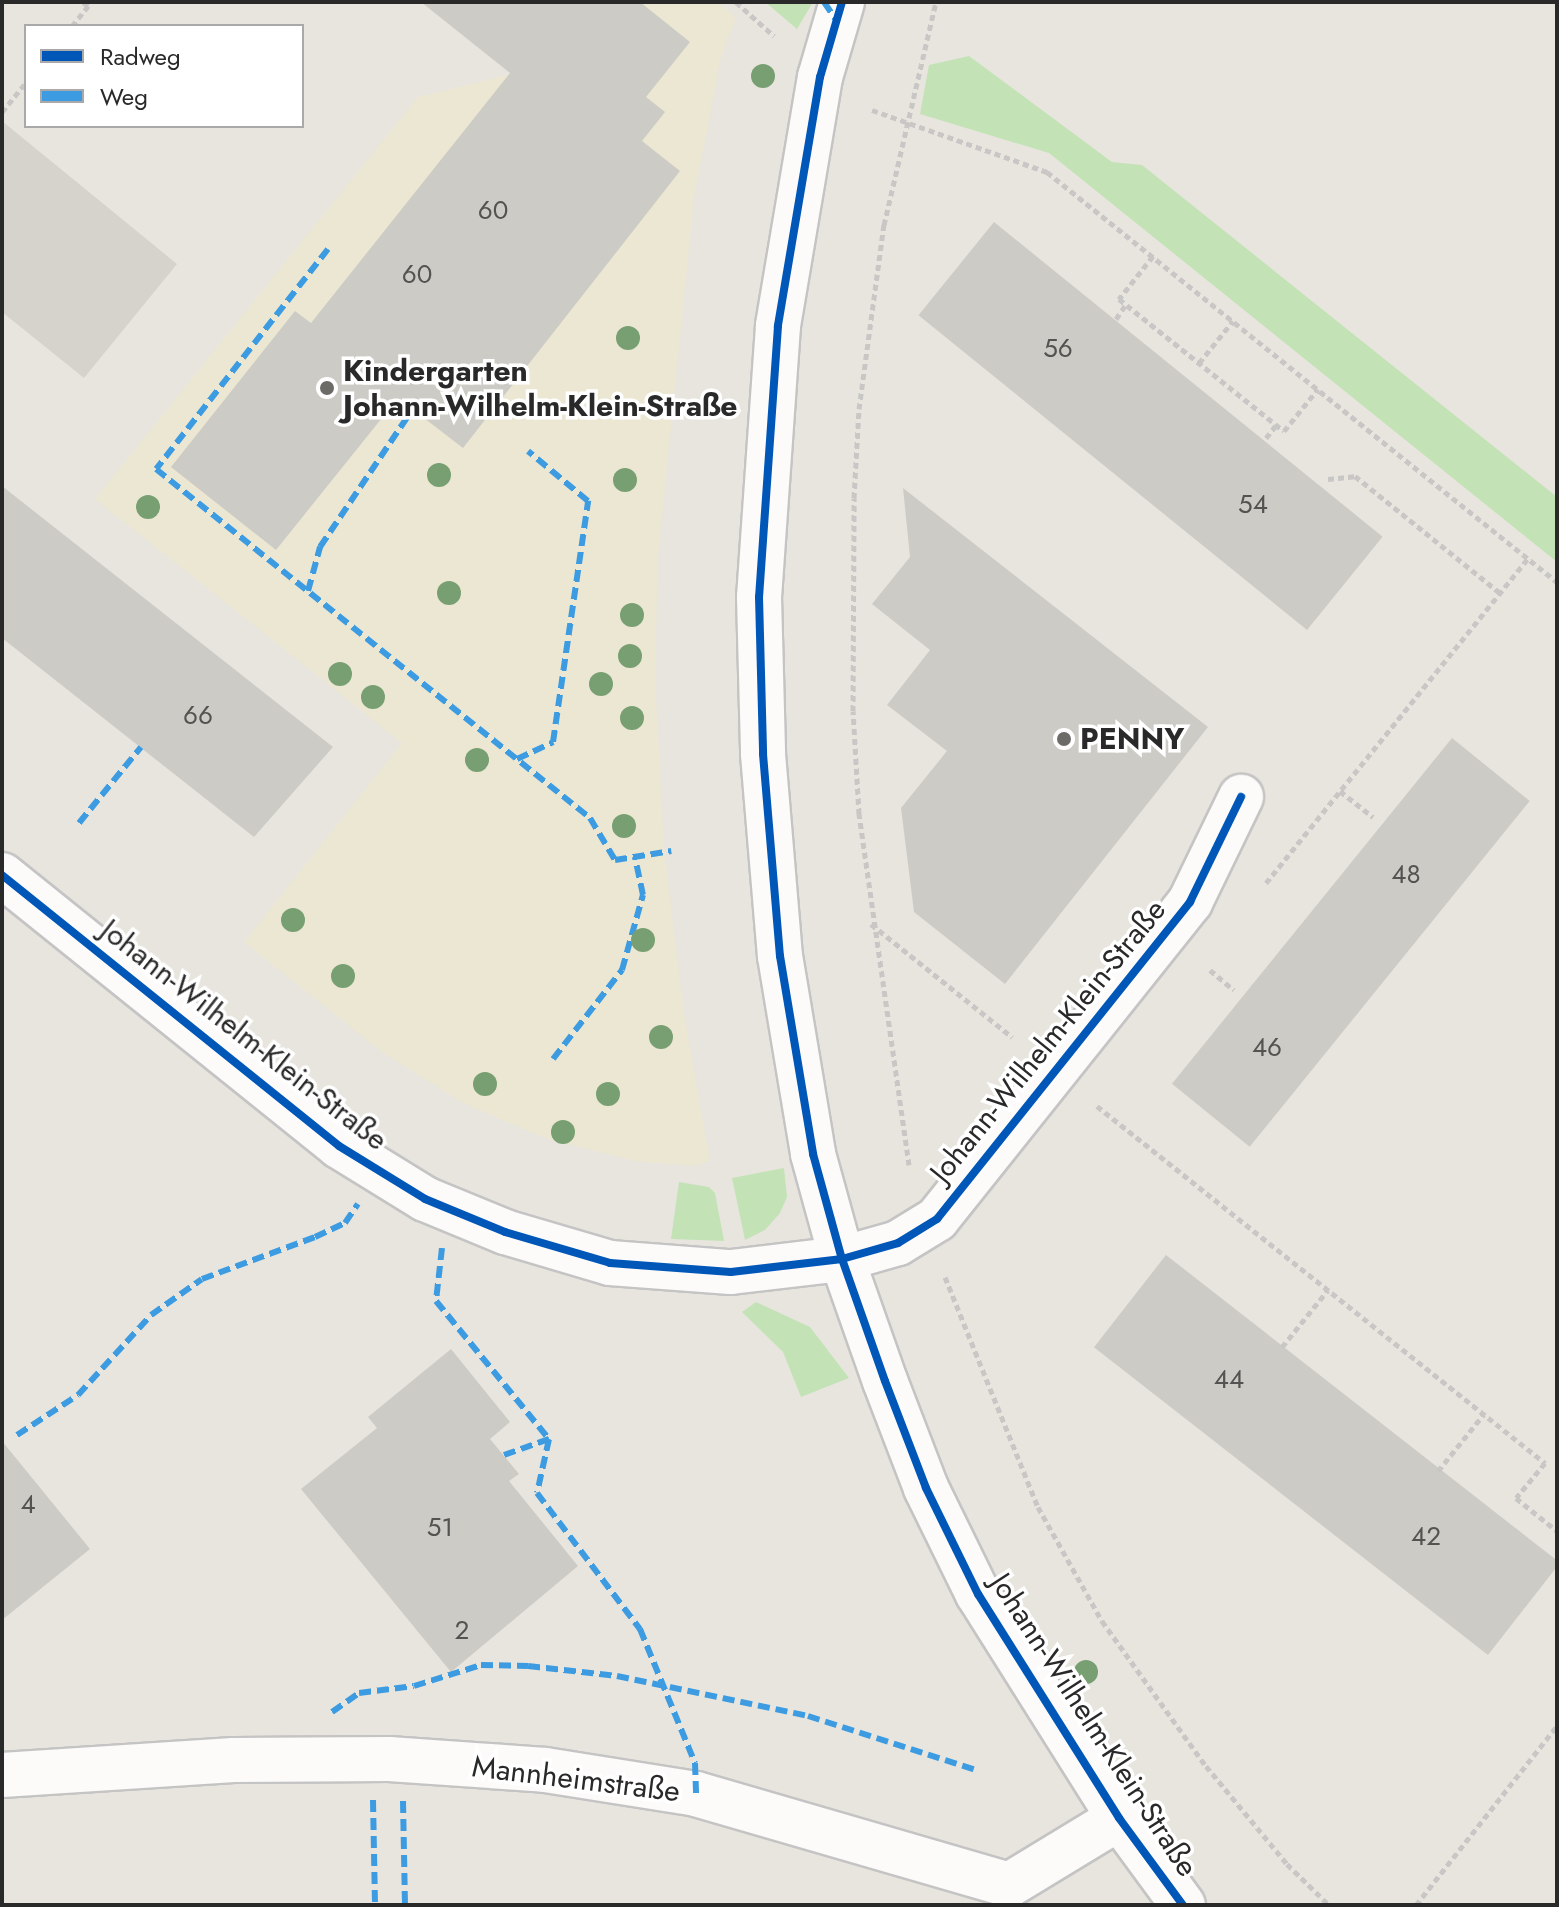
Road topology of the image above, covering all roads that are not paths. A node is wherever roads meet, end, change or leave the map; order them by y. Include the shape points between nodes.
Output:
1 (842, 2) edge
2 (1241, 797) dead end
3 (2, 875) edge
4 (842, 1259) junction
5 (2, 1775) edge
6 (1119, 1818) junction
7 (1183, 1905) edge

1 - 4 street, Johann-Wilhelm-Klein-Straße via 820,77 777,340 759,597 760,703 780,956 813,1154
2 - 4 street, Johann-Wilhelm-Klein-Straße via 1190,902 937,1219 898,1243
3 - 4 street, Johann-Wilhelm-Klein-Straße via 339,1146 425,1199 505,1232 610,1263 731,1272
4 - 6 street, Johann-Wilhelm-Klein-Straße via 926,1488 978,1594
5 - 6 street, Mannheimstraße via 248,1760 389,1759 545,1770 696,1794 1009,1885
6 - 7 street, Johann-Wilhelm-Klein-Straße

